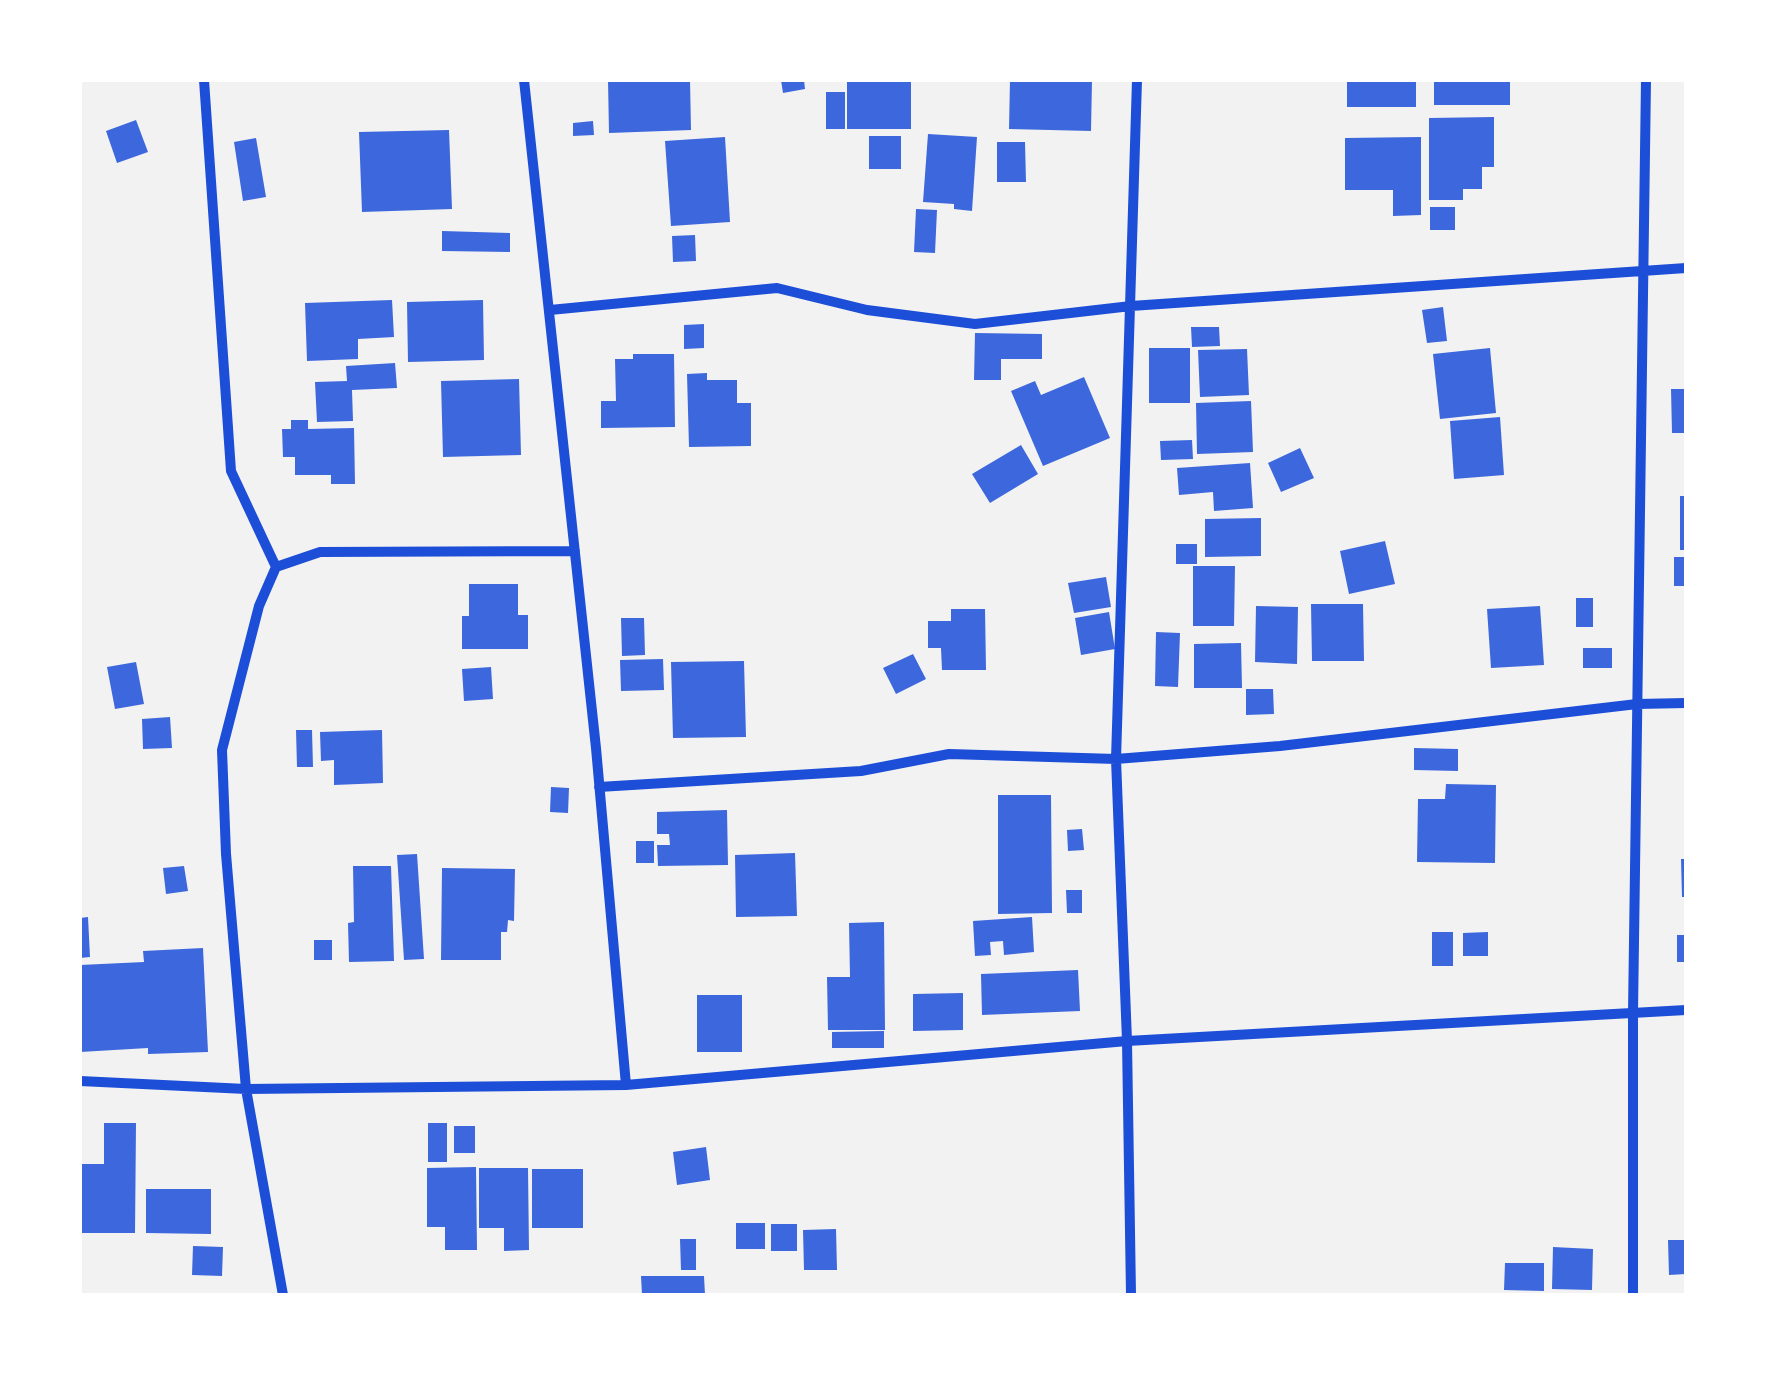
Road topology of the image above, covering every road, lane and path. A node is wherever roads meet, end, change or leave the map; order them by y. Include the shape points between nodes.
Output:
1 (204, 80) edge
2 (524, 80) edge
3 (1137, 80) edge
4 (1646, 80) edge
5 (1686, 268) edge
6 (1644, 270) junction
7 (1131, 306) junction
8 (550, 310) junction
9 (575, 551) junction
10 (276, 567) junction
11 (1686, 703) edge
12 (1637, 704) junction
13 (1116, 759) junction
14 (599, 787) junction
15 (1686, 1010) edge
16 (1632, 1013) junction
17 (1127, 1040) junction
18 (80, 1081) edge
19 (626, 1085) junction
20 (246, 1089) junction
21 (283, 1295) edge
22 (1131, 1295) edge
23 (1633, 1295) edge

1 - 10 street via 231,471
2 - 8 street
3 - 7 street
4 - 6 street
5 - 6 street
6 - 7 street
6 - 12 street
7 - 8 street via 975,324 867,310 777,288
7 - 13 street
8 - 9 street
9 - 10 street via 320,552
9 - 14 street
10 - 20 street via 259,606 222,750
11 - 12 street
12 - 13 street
12 - 16 street
13 - 14 street via 948,754 861,771
13 - 17 street
14 - 19 street
15 - 16 street
16 - 17 street
16 - 23 street
17 - 19 street
17 - 22 street
18 - 20 street
19 - 20 street
20 - 21 street

